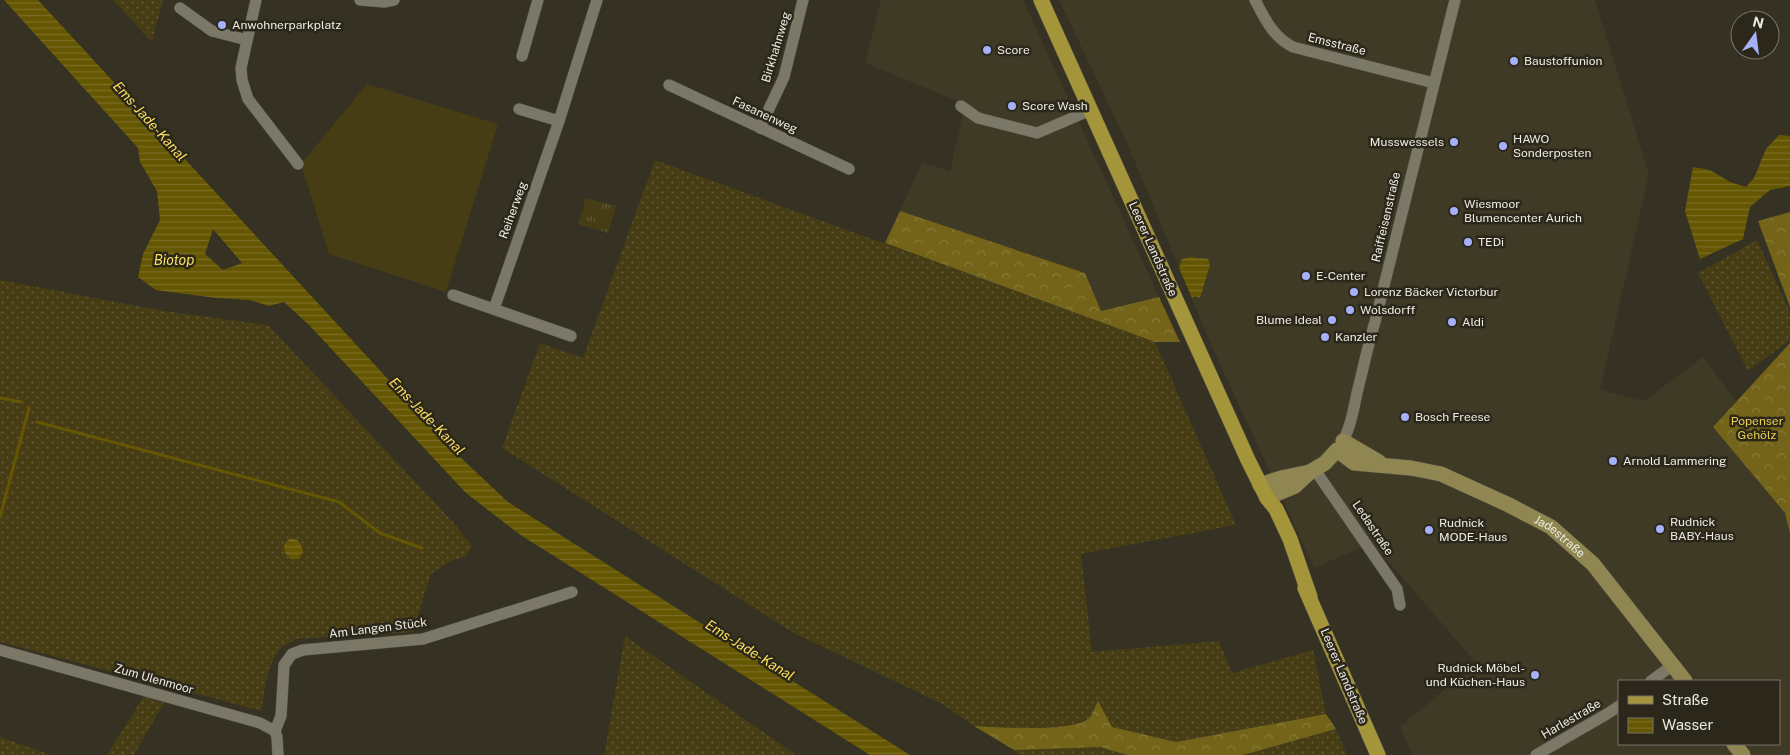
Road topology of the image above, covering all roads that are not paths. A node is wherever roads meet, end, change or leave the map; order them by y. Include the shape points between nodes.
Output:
1 (256, 0) edge
2 (360, 0) edge
3 (394, 0) edge
4 (538, 0) edge
5 (597, 0) edge
6 (803, 0) edge
7 (1041, 0) edge
8 (1255, 0) edge
9 (1455, 0) edge
10 (180, 8) dead end
11 (247, 40) junction
12 (522, 56) dead end
13 (1434, 83) junction
14 (670, 85) dead end
15 (961, 106) dead end
16 (519, 109) dead end
17 (1091, 110) junction
18 (559, 121) junction
19 (760, 128) junction
20 (298, 164) dead end
21 (849, 169) dead end
22 (453, 295) dead end
23 (494, 309) junction
24 (571, 336) dead end
25 (1340, 445) junction
26 (1312, 471) junction
27 (1264, 492) junction
28 (572, 592) dead end
29 (1400, 606) dead end
30 (0, 650) edge
31 (1673, 665) junction
32 (1652, 680) edge
33 (1684, 680) edge
34 (1618, 707) edge
35 (275, 731) junction
36 (1735, 745) edge
37 (278, 755) edge
38 (1378, 755) edge
39 (1536, 755) edge
40 (1743, 755) edge

1 - 11 street
2 - 3 street
4 - 12 street
5 - 18 street, Reiherweg
6 - 19 street, Birkhahnweg via 784,77
7 - 17 main road, Leerer Landstraße
8 - 13 street, Emsstraße via 1278,38 1293,47
9 - 13 street, Raiffeisenstraße
10 - 11 street via 212,31
11 - 20 street via 241,68 248,99
13 - 25 street, Raiffeisenstraße via 1350,424
14 - 19 street, Fasanenweg
15 - 17 street via 978,118 1037,133
16 - 18 street
17 - 27 main road, Leerer Landstraße
18 - 23 street, Reiherweg
19 - 21 street, Fasanenweg
22 - 23 street
23 - 24 street
25 - 26 street via 1326,463
25 - 31 street, Jadestraße via 1382,464 1440,474 1552,527 1593,564
26 - 27 street via 1295,486
26 - 29 street, Ledastraße via 1397,589
27 - 38 main road, Leerer Landstraße via 1281,540 1310,598
28 - 35 street, Am Langen Stück via 423,639 304,650 292,654 284,665 281,716
30 - 35 street, Zum Ulenmoor via 260,723
31 - 32 street
31 - 33 street, Jadestraße
34 - 39 street, Harlestraße
35 - 37 street
36 - 40 street

